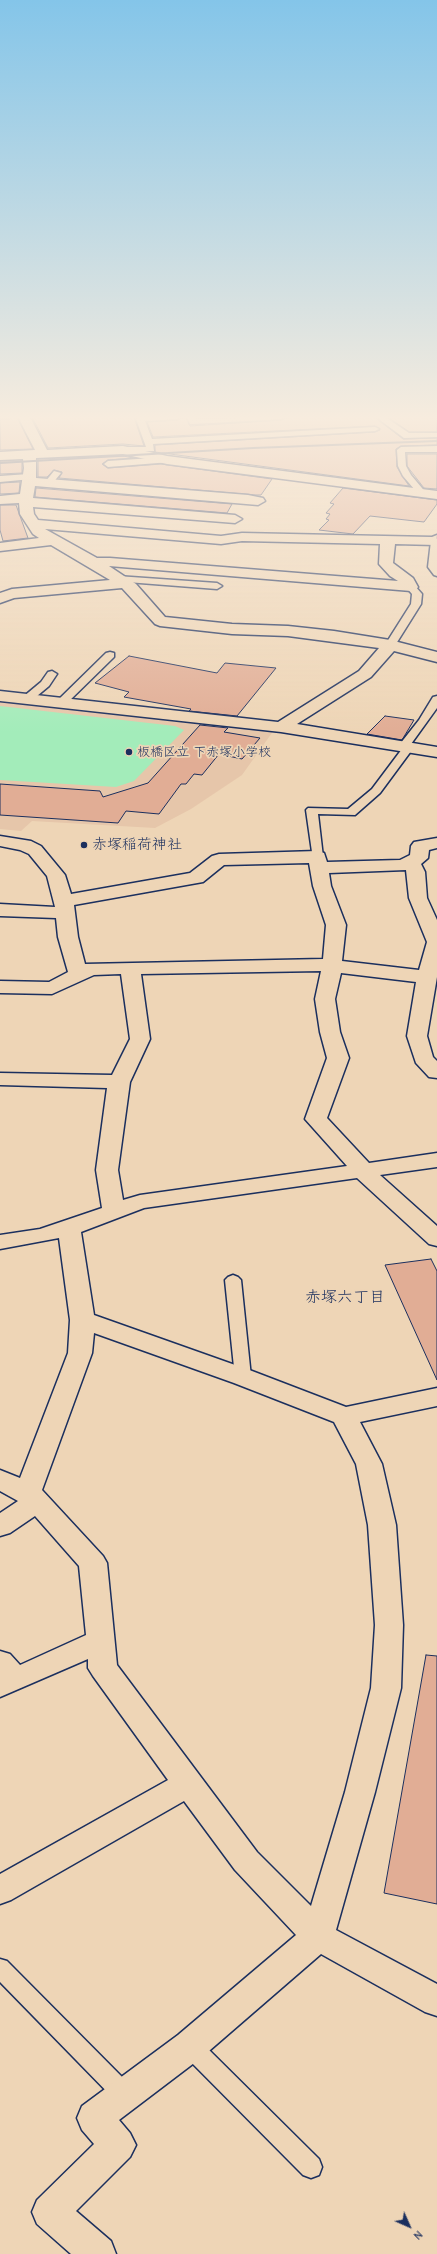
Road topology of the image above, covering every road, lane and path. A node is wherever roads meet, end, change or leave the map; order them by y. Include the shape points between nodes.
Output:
1 (234, 522) edge
2 (34, 524) joint
3 (242, 537) junction
4 (53, 540) junction
5 (388, 540) junction
6 (437, 540) edge
7 (0, 547) edge
8 (94, 563) junction
9 (211, 571) junction
10 (437, 573) edge
11 (121, 581) junction
12 (201, 584) junction
13 (217, 586) dead end
14 (411, 588) junction
15 (0, 598) edge
16 (390, 645) junction
17 (110, 655) dead end
18 (436, 656) edge
19 (52, 674) dead end
20 (0, 696) edge
21 (27, 699) junction
22 (437, 699) edge
23 (61, 703) junction
24 (281, 727) junction
25 (406, 747) junction
26 (437, 752) edge
27 (0, 841) edge
28 (437, 843) edge
29 (411, 862) junction
30 (318, 863) junction
31 (64, 907) junction
32 (0, 910) edge
33 (332, 967) junction
34 (130, 969) junction
35 (78, 974) junction
36 (427, 977) junction
37 (0, 987) edge
38 (436, 1071) edge
39 (0, 1080) edge
40 (119, 1082) junction
41 (437, 1160) edge
42 (363, 1172) junction
43 (114, 1212) junction
44 (69, 1228) junction
45 (437, 1239) edge
46 (0, 1242) edge
47 (233, 1280) dead end
48 (82, 1320) junction
49 (242, 1377) junction
50 (437, 1397) edge
51 (344, 1416) junction
52 (0, 1479) edge
53 (32, 1498) junction
54 (0, 1526) edge
55 (100, 1640) junction
56 (5, 1676) edge
57 (189, 1783) junction
58 (0, 1890) edge
59 (318, 1936) junction
60 (0, 1968) edge
61 (437, 2001) edge
62 (190, 2046) junction
63 (125, 2095) junction
64 (311, 2167) dead end
65 (98, 2254) edge

1 - 3 street via 243,529
2 - 3 street via 221,540
2 - 4 street via 38,532
3 - 5 street
4 - 7 street
4 - 8 street
5 - 6 street
5 - 14 street via 386,564 408,581
6 - 10 lane via 433,567
8 - 9 street via 110,562
8 - 11 street
9 - 12 lane
9 - 14 street
11 - 12 lane
11 - 15 street via 12,594
11 - 16 street via 131,587 160,621 232,629 296,632
12 - 13 lane
14 - 16 lane via 417,594 416,604
16 - 18 street
16 - 24 street via 365,674
17 - 23 lane
19 - 21 lane
20 - 21 street
21 - 23 street
22 - 25 lane
23 - 24 street
24 - 25 street
25 - 26 street
25 - 30 lane via 376,791 351,813 312,810
27 - 31 street via 35,850 56,875
28 - 29 street via 420,846 419,858
29 - 30 street via 403,865
29 - 36 street via 416,872 418,898 437,942
30 - 31 street via 219,860 196,878
30 - 33 street via 322,886 336,925
31 - 32 street
31 - 35 street via 68,937
33 - 34 street
33 - 36 street
33 - 42 street via 325,999 330,1032 338,1058 316,1118
34 - 35 street via 90,969
34 - 40 street via 140,1039
35 - 37 street via 52,988
36 - 38 street via 417,1036 423,1059
39 - 40 street
40 - 43 street via 107,1170
41 - 42 street
42 - 43 street via 140,1202
42 - 45 street
43 - 44 street
44 - 46 street via 40,1236
44 - 48 street
47 - 49 lane
48 - 49 street
48 - 53 street via 80,1353
49 - 51 street
50 - 51 street
51 - 59 street via 369,1464 382,1525 389,1625 386,1688 360,1792
52 - 53 street
53 - 54 street
53 - 55 street via 93,1563
55 - 56 street
55 - 57 street via 103,1668
57 - 58 street
57 - 59 street via 246,1861
59 - 61 street
59 - 62 street
60 - 63 lane
62 - 63 street
62 - 64 lane
63 - 65 street via 94,2118 118,2145 50,2212

